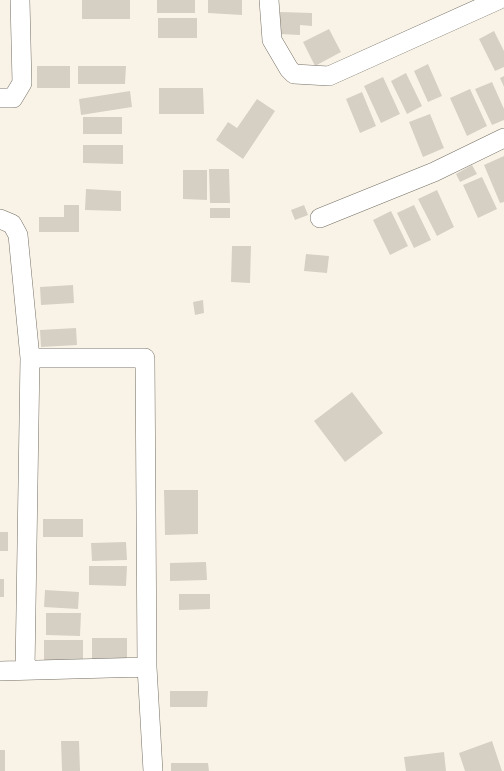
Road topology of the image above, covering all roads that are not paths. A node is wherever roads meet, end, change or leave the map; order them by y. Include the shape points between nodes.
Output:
1 (20, 0) edge
2 (269, 0) edge
3 (498, 0) edge
4 (0, 98) edge
5 (504, 138) edge
6 (320, 218) dead end
7 (0, 219) edge
8 (30, 358) junction
9 (147, 667) junction
10 (25, 670) junction
11 (0, 671) edge
12 (153, 771) edge

1 - 4 street via 22,83 13,98
2 - 3 street via 272,40 289,70 294,74 329,76
5 - 6 street via 434,172
7 - 8 street via 12,224 18,236
8 - 9 street via 145,358
8 - 10 street
9 - 10 street
9 - 12 street
10 - 11 street

